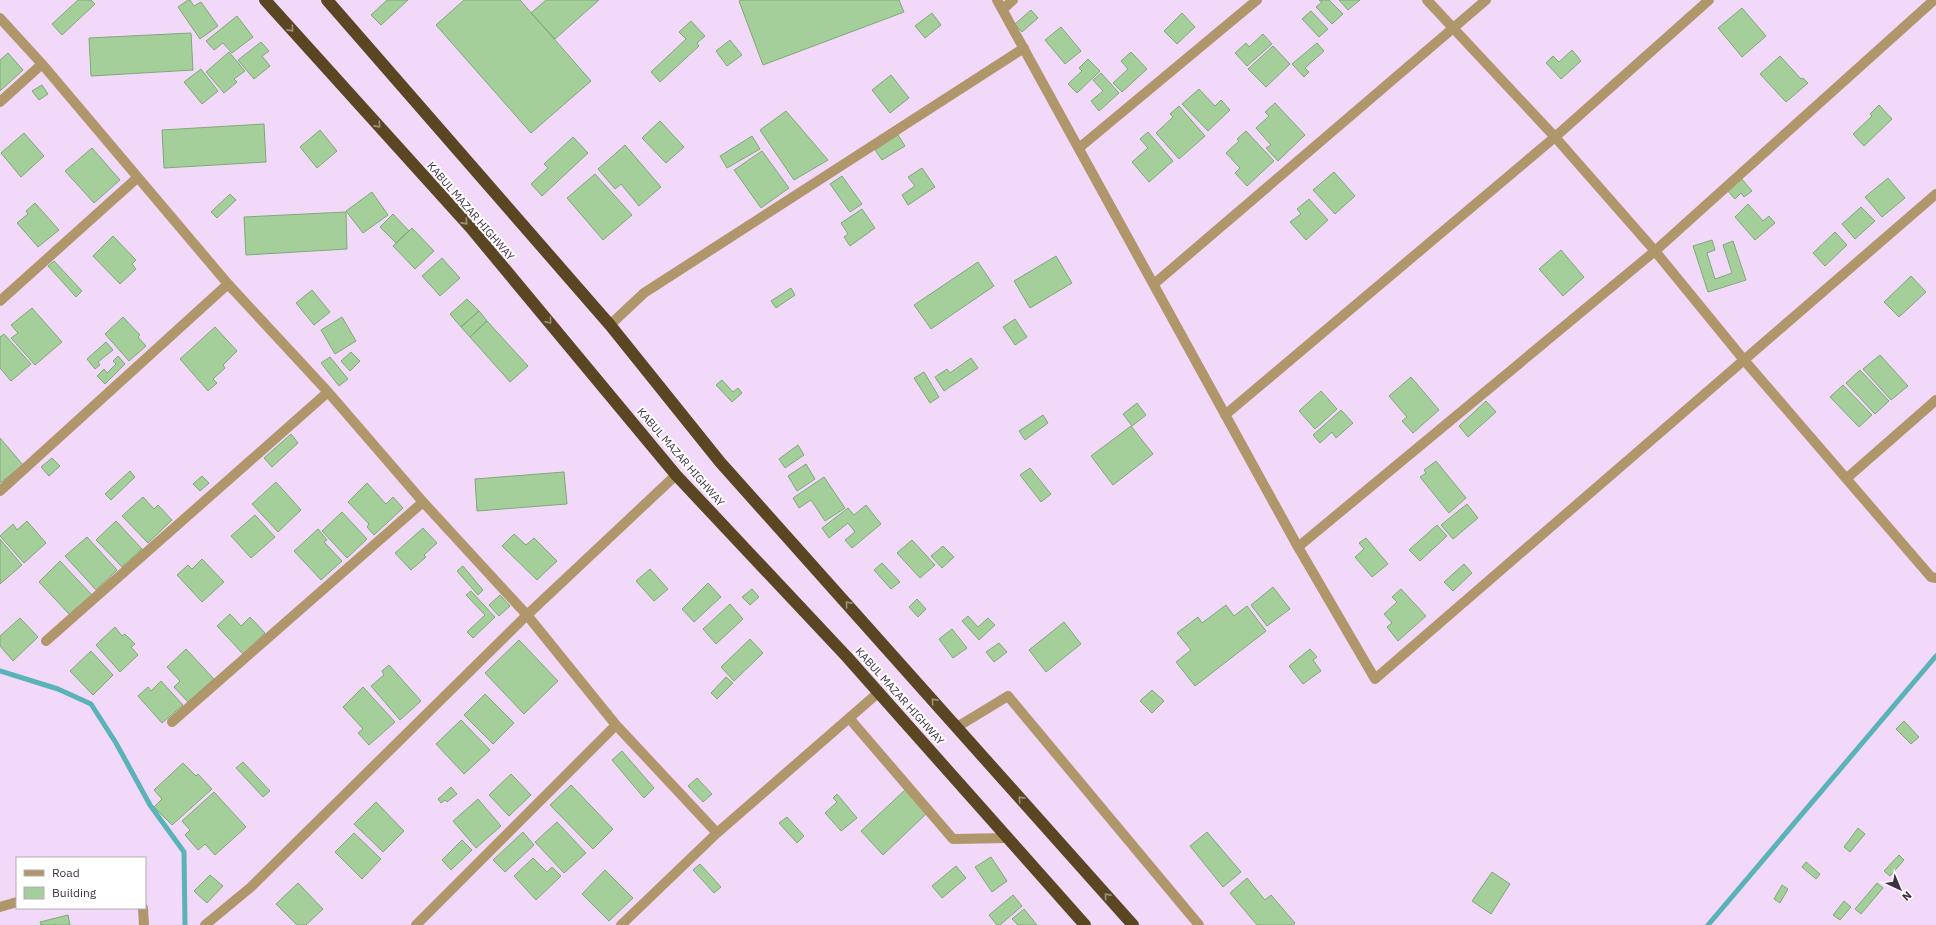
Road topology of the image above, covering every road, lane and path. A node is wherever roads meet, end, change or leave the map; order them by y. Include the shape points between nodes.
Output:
1 (265, 0) edge
2 (327, 0) edge
3 (1013, 0) edge
4 (1257, 0) edge
5 (1427, 0) edge
6 (1486, 0) edge
7 (1709, 0) edge
8 (1934, 0) edge
9 (1000, 4) edge
10 (0, 18) edge
11 (1453, 29) junction
12 (1024, 48) junction
13 (42, 64) junction
14 (0, 102) edge
15 (1555, 137) junction
16 (1079, 148) junction
17 (137, 178) junction
18 (1936, 194) edge
19 (1655, 251) junction
20 (228, 284) junction
21 (1154, 284) junction
22 (0, 301) edge
23 (610, 325) junction
24 (1744, 360) junction
25 (328, 392) junction
26 (1936, 400) edge
27 (1225, 415) junction
28 (676, 475) junction
29 (1847, 478) junction
30 (0, 491) edge
31 (423, 502) junction
32 (1298, 547) junction
33 (1936, 578) edge
34 (527, 615) junction
35 (46, 641) dead end
36 (879, 692) junction
37 (849, 718) junction
38 (172, 722) dead end
39 (616, 726) junction
40 (957, 727) junction
41 (718, 833) junction
42 (1008, 838) junction
43 (16, 902) edge
44 (0, 907) edge
45 (143, 909) edge
46 (144, 925) edge
47 (205, 925) edge
48 (416, 925) edge
49 (621, 925) edge
50 (1085, 925) edge
51 (1133, 925) edge
52 (1199, 925) edge

1 -> 28 highway, KABUL MAZAR HIGHWAY via 470,227
2 - 23 highway, KABUL MAZAR HIGHWAY
3 - 9 street
4 - 16 street
5 - 11 street
6 - 11 street
7 - 15 street
8 - 19 street
9 - 12 street
10 - 13 street
11 - 15 street
11 - 21 street
12 - 16 street
12 - 23 street via 644,293
13 - 14 street
13 - 17 street
15 - 19 street
15 - 27 street
16 - 21 street
17 - 20 street
17 - 22 street
18 - 24 street
19 - 24 street
19 - 32 street
20 - 25 street
20 - 30 street
21 - 27 street
40 -> 23 highway, KABUL MAZAR HIGHWAY via 720,462
24 - 29 street
24 - 32 street via 1375,679
25 - 31 street
25 - 35 street
26 - 29 street
27 - 32 street
28 - 34 street
28 - 36 highway, KABUL MAZAR HIGHWAY
29 - 33 street via 1932,577
31 - 34 street
31 - 38 street
34 - 39 street
34 - 47 street via 250,887
36 - 37 street
36 - 42 highway, KABUL MAZAR HIGHWAY
37 - 41 street
37 - 42 street via 952,839
39 - 41 street
39 - 48 street
51 -> 40 highway, KABUL MAZAR HIGHWAY
40 - 52 street via 1008,696
41 - 49 street
42 - 50 highway, KABUL MAZAR HIGHWAY
43 - 44 street
45 - 46 street

